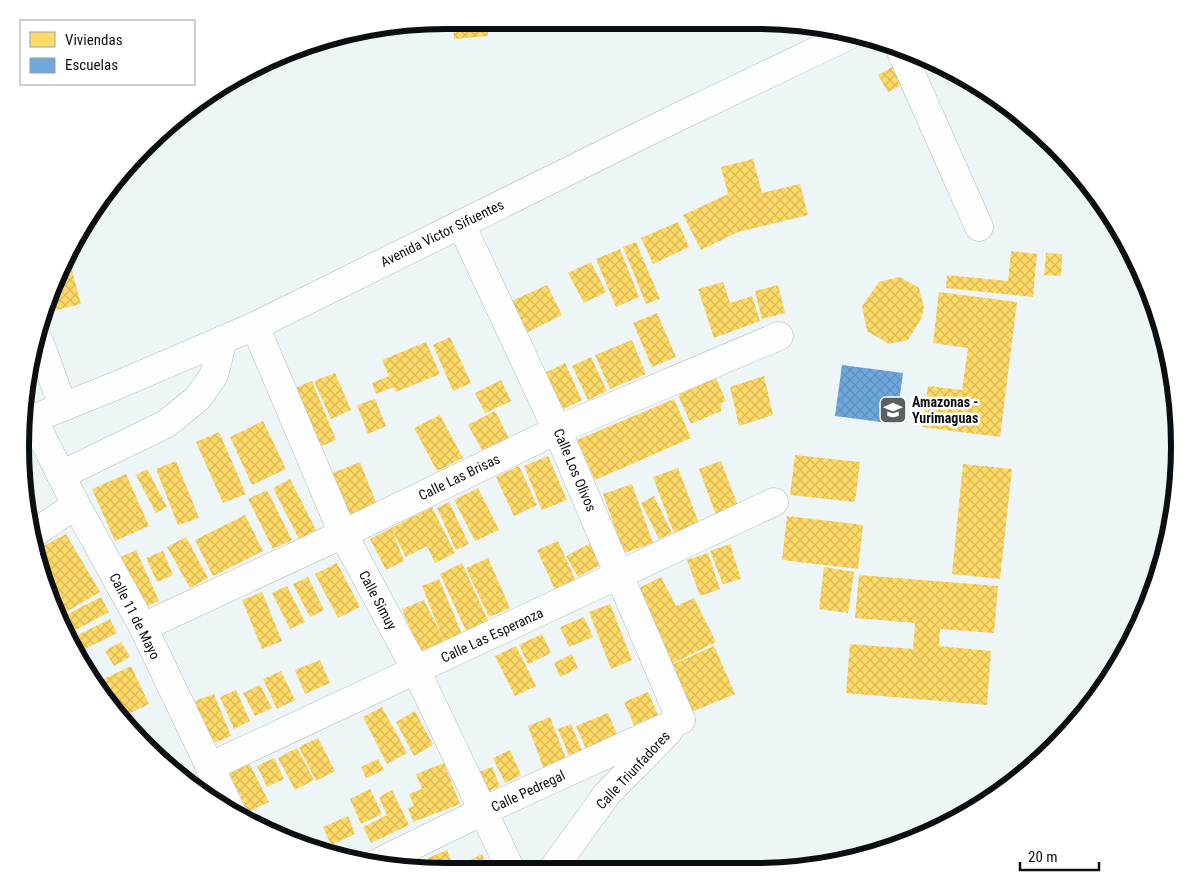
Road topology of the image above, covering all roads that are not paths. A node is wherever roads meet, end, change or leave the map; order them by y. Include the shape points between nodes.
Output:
1 (842, 39) edge
2 (904, 57) edge
3 (461, 224) junction
4 (979, 227) dead end
5 (255, 326) junction
6 (780, 336) dead end
7 (222, 340) junction
8 (41, 346) edge
9 (63, 407) junction
10 (30, 419) edge
11 (30, 421) edge
12 (557, 430) junction
13 (61, 476) junction
14 (774, 502) dead end
15 (76, 505) junction
16 (38, 531) edge
17 (343, 534) junction
18 (620, 575) junction
19 (143, 627) junction
20 (416, 670) junction
21 (681, 720) junction
22 (209, 767) junction
23 (226, 800) edge
24 (483, 811) junction
25 (386, 859) edge
26 (509, 863) edge
27 (557, 863) edge

1 - 3 main road, Avenida Victor Sifuentes
2 - 4 main road
3 - 5 main road, Avenida Victor Sifuentes
3 - 12 main road, Calle Los Olivos
5 - 7 main road, Avenida Victor Sifuentes
5 - 17 main road, Calle Simuy
6 - 12 main road, Calle Las Brisas
7 - 9 main road, Avenida Victor Sifuentes
7 - 13 main road via 214,375 198,398 166,424
8 - 9 main road
9 - 10 main road, Avenida Victor Sifuentes
11 - 13 main road, Calle 11 de Mayo
12 - 17 main road, Calle Las Brisas
12 - 18 main road, Calle Los Olivos
13 - 15 main road, Calle 11 de Mayo
14 - 18 main road, Calle Las Esperanza
15 - 16 main road
15 - 19 main road, Calle 11 de Mayo
17 - 19 main road, Calle Las Brisas
17 - 20 main road, Calle Simuy
18 - 20 main road, Calle Las Esperanza
18 - 21 main road, Calle Los Olivos
19 - 22 main road, Calle 11 de Mayo
20 - 22 main road, Calle Las Esperanza
20 - 24 main road, Calle Simuy
21 - 24 main road, Calle Pedregal
21 - 27 main road, Calle Triunfadores via 607,794
22 - 23 main road, Calle 11 de Mayo
24 - 25 main road, Calle Pedregal
24 - 26 main road, Calle Simuy

